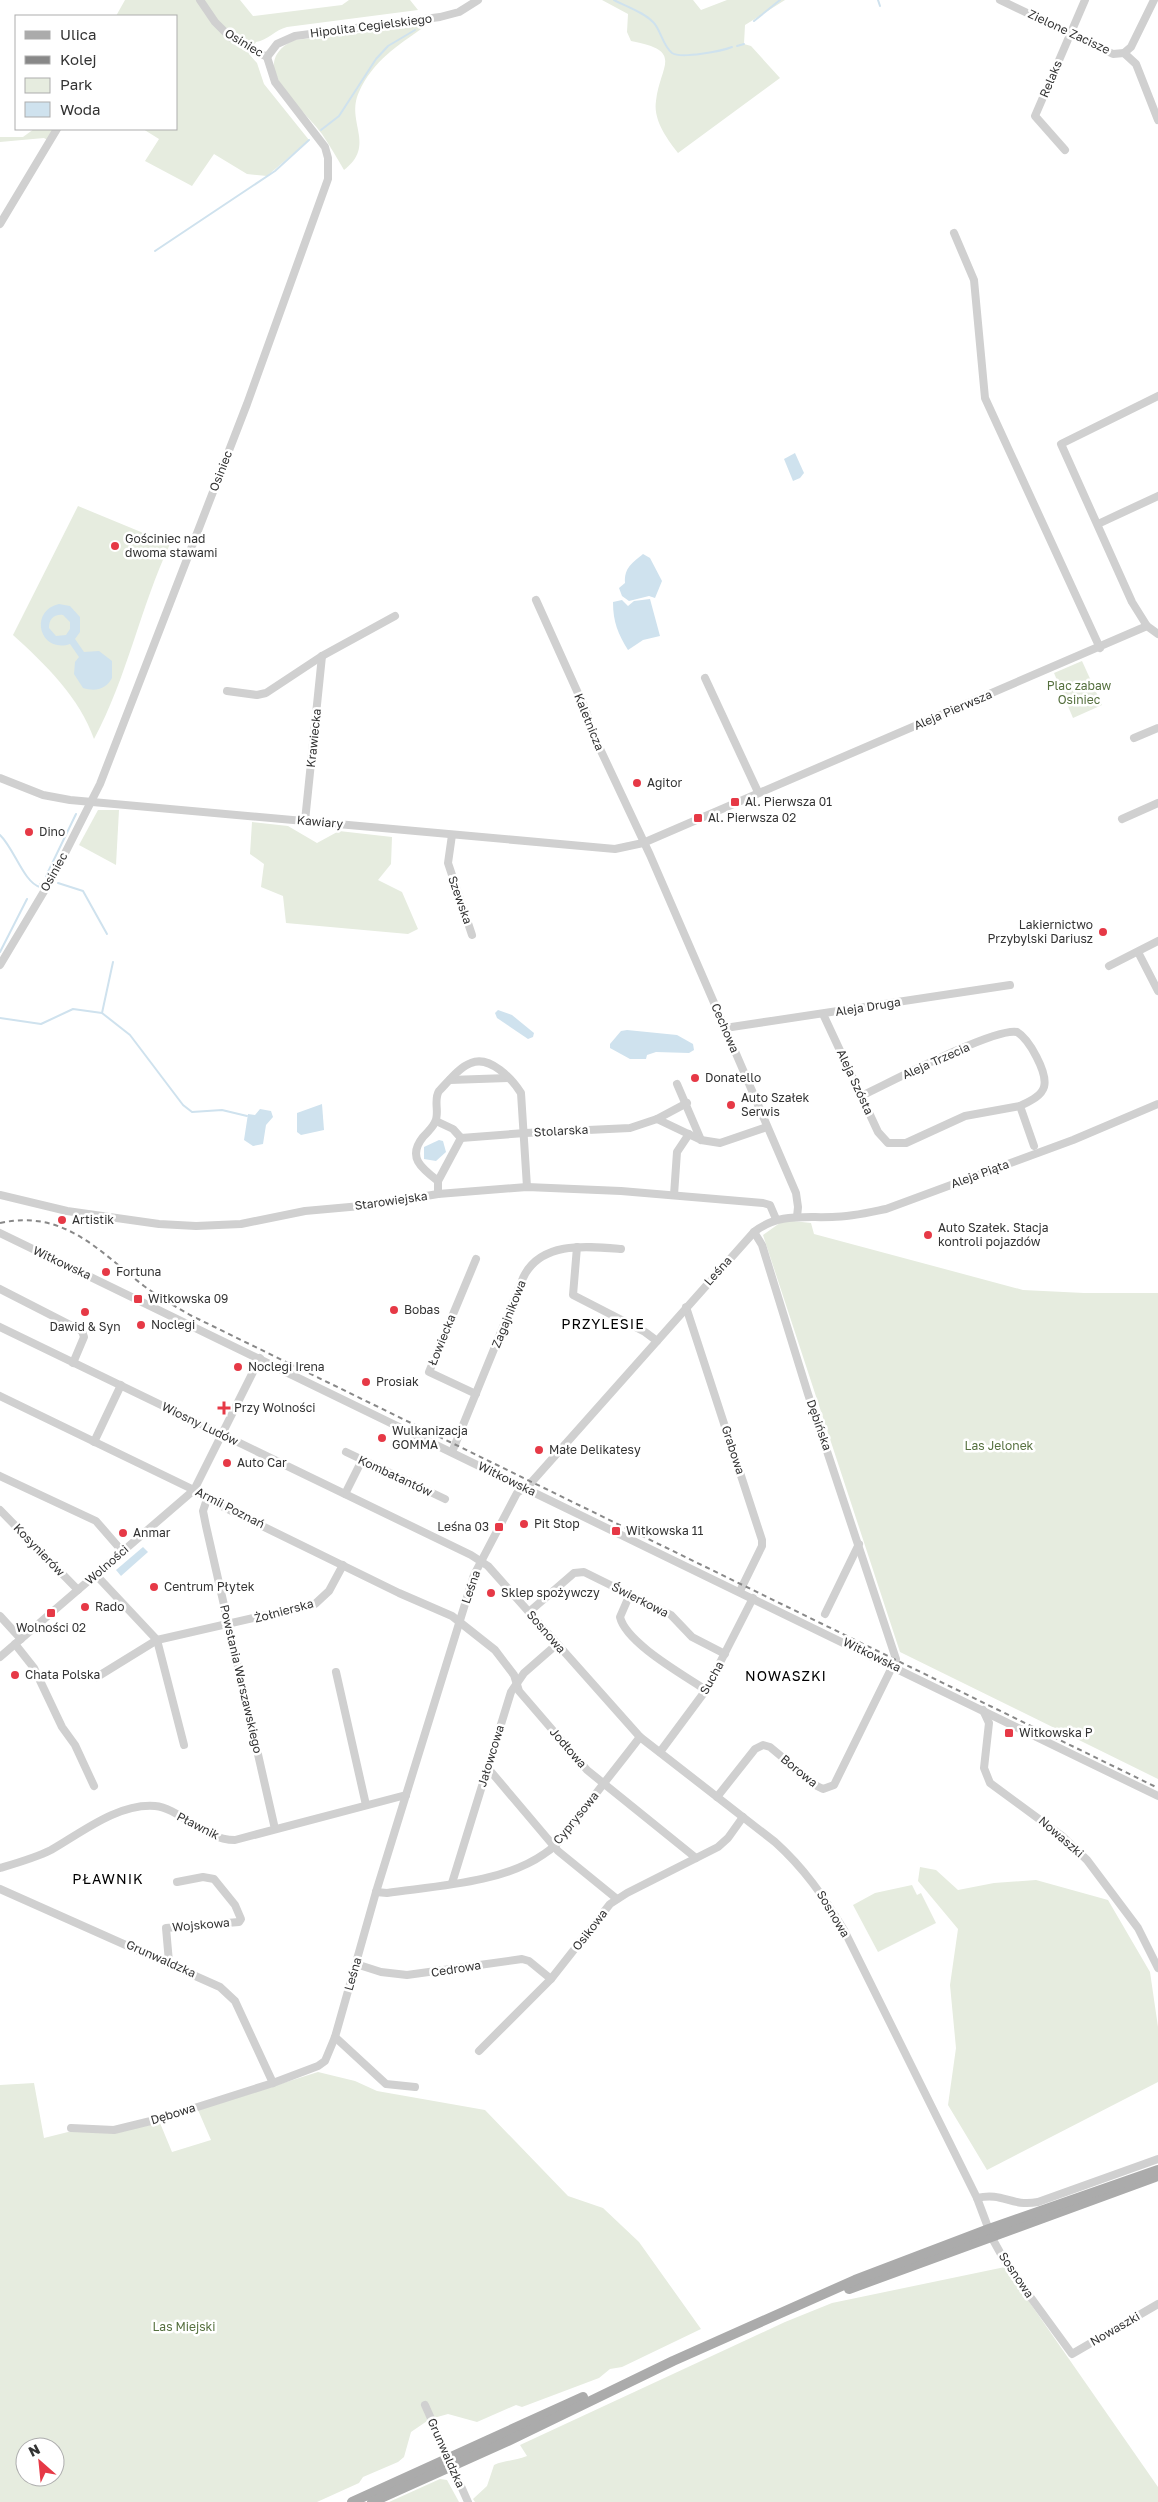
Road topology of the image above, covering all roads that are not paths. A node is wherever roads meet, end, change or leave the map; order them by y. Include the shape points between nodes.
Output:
1 (200, 0) edge
2 (478, 0) edge
3 (1000, 0) edge
4 (1085, 0) edge
5 (1154, 0) edge
6 (1071, 33) junction
7 (1124, 53) junction
8 (267, 57) junction
9 (1158, 120) edge
10 (55, 130) edge
11 (1065, 150) dead end
12 (0, 224) edge
13 (954, 233) dead end
14 (1158, 396) edge
15 (1158, 496) edge
16 (1098, 524) junction
17 (536, 600) dead end
18 (395, 616) dead end
19 (1147, 626) junction
20 (1158, 634) edge
21 (1100, 648) junction
22 (322, 656) junction
23 (705, 678) dead end
24 (227, 691) dead end
25 (1158, 728) edge
26 (1134, 738) dead end
27 (0, 778) edge
28 (758, 792) junction
29 (92, 802) junction
30 (1158, 804) edge
31 (1122, 820) dead end
32 (305, 821) junction
33 (452, 835) junction
34 (643, 843) junction
35 (472, 935) dead end
36 (1158, 941) edge
37 (1138, 952) junction
38 (0, 965) edge
39 (1109, 966) dead end
40 (1010, 985) dead end
41 (1158, 991) edge
42 (823, 1014) junction
43 (726, 1028) junction
44 (508, 1078) junction
45 (450, 1080) junction
46 (677, 1084) dead end
47 (861, 1096) junction
48 (687, 1103) junction
49 (1020, 1106) junction
50 (1157, 1107) edge
51 (657, 1119) junction
52 (436, 1121) junction
53 (767, 1128) junction
54 (525, 1133) junction
55 (689, 1134) junction
56 (461, 1138) junction
57 (701, 1140) junction
58 (1034, 1146) dead end
59 (438, 1180) junction
60 (527, 1187) junction
61 (438, 1194) junction
62 (0, 1195) edge
63 (674, 1195) junction
64 (797, 1217) junction
65 (776, 1219) junction
66 (754, 1232) junction
67 (0, 1233) edge
68 (578, 1247) junction
69 (621, 1249) dead end
70 (476, 1258) dead end
71 (0, 1290) edge
72 (686, 1307) junction
73 (0, 1327) edge
74 (657, 1340) junction
75 (260, 1358) junction
76 (73, 1363) junction
77 (121, 1385) junction
78 (476, 1394) junction
79 (0, 1396) edge
80 (223, 1435) junction
81 (94, 1442) junction
82 (346, 1452) dead end
83 (452, 1452) junction
84 (362, 1460) junction
85 (0, 1476) edge
86 (524, 1488) junction
87 (194, 1490) junction
88 (345, 1494) junction
89 (207, 1499) junction
90 (445, 1499) dead end
91 (0, 1510) edge
92 (858, 1544) junction
93 (122, 1551) junction
94 (481, 1560) junction
95 (343, 1565) junction
96 (96, 1575) junction
97 (78, 1590) junction
98 (740, 1592) junction
99 (630, 1594) junction
100 (753, 1598) junction
101 (528, 1612) junction
102 (825, 1614) dead end
103 (0, 1616) edge
104 (459, 1621) junction
105 (229, 1625) junction
106 (156, 1640) junction
107 (18, 1642) junction
108 (556, 1645) junction
109 (725, 1654) junction
110 (0, 1658) edge
111 (894, 1666) junction
112 (336, 1672) dead end
113 (97, 1676) dead end
114 (515, 1684) junction
115 (706, 1690) junction
116 (983, 1710) junction
117 (640, 1737) junction
118 (184, 1745) dead end
119 (660, 1752) junction
120 (487, 1767) junction
121 (604, 1784) junction
122 (94, 1786) dead end
123 (406, 1795) junction
124 (1158, 1796) edge
125 (717, 1797) junction
126 (366, 1805) junction
127 (743, 1818) junction
128 (275, 1829) junction
129 (554, 1846) junction
130 (696, 1858) junction
131 (0, 1868) edge
132 (177, 1882) dead end
133 (452, 1883) junction
134 (0, 1889) edge
135 (376, 1892) junction
136 (617, 1898) junction
137 (169, 1962) junction
138 (356, 1964) junction
139 (1158, 1968) edge
140 (551, 1979) junction
141 (335, 2037) junction
142 (479, 2051) dead end
143 (318, 2066) joint
144 (273, 2083) junction
145 (415, 2088) dead end
146 (71, 2128) dead end
147 (1158, 2159) edge
148 (1158, 2170) edge
149 (1158, 2176) edge
150 (977, 2198) junction
151 (990, 2233) junction
152 (1158, 2304) edge
153 (1072, 2354) joint
154 (425, 2405) dead end
155 (450, 2462) junction
156 (352, 2502) edge
157 (372, 2502) edge
158 (468, 2502) edge

1 - 8 street, Osiniec via 226,34
2 - 8 street, Hipolita Cegielskiego via 459,12 440,18 295,36 277,44
3 - 6 street, Zielone Zacisze
4 - 6 street, Relaks
5 - 7 street via 1131,47
6 - 7 street, Zielone Zacisze via 1113,54
6 - 11 street, Relaks via 1035,116
7 - 9 street, Zielone Zacisze via 1136,64
8 - 29 street, Osiniec via 275,82 325,147 328,179 247,404
10 - 12 street
13 - 21 street via 974,280 985,398
14 - 16 street via 1061,444
15 - 16 street
16 - 19 street via 1130,597
17 - 34 street, Kaletnicza
18 - 22 street
19 - 20 street
19 - 21 street, Aleja Pierwsza
21 - 28 street, Aleja Pierwsza
22 - 24 street via 266,692 257,695
22 - 32 street, Krawiecka
23 - 28 street
25 - 26 street
27 - 29 street, Kawiary via 43,795
28 - 34 street, Aleja Pierwsza
29 - 32 street, Kawiary
29 - 38 street, Osiniec via 55,873
30 - 31 street
32 - 33 street, Kawiary
33 - 34 street, Kawiary via 607,850
33 - 35 street, Szewska via 448,862
34 - 43 street, Cechowa
36 - 37 street
37 - 39 street
37 - 41 street
40 - 42 street, Aleja Druga
42 - 43 street, Aleja Druga
42 - 47 street, Aleja Szósta
43 - 53 street, Cechowa
44 - 45 street
44 - 45 street via 489,1064 476,1062 468,1064
44 - 54 street via 521,1093
45 - 52 street via 436,1095
46 - 48 street
47 - 49 street, Aleja Szósta via 880,1137 893,1144 906,1144 970,1115
47 - 49 street, Aleja Trzecia via 955,1052 1002,1033 1014,1032 1027,1040 1045,1080 1042,1091
48 - 51 street, Stolarska
48 - 57 street
49 - 58 street
50 - 64 street, Aleja Piąta via 886,1209 859,1216
51 - 54 street, Stolarska via 630,1128
51 - 55 street
52 - 56 street via 453,1129
52 - 59 street via 419,1142 414,1155 420,1166
53 - 57 street via 728,1142
53 - 64 street, Cechowa via 796,1193
54 - 56 street, Stolarska
54 - 60 street
55 - 57 street
55 - 63 street via 677,1152
56 - 59 street
59 - 61 street
60 - 61 street, Starowiejska
60 - 63 street, Starowiejska
61 - 62 street, Starowiejska via 372,1205 305,1211 254,1223 196,1226 68,1211
63 - 65 street, Starowiejska via 763,1203 770,1205
64 - 65 street, Leśna
65 - 66 street, Leśna
66 - 72 street, Leśna
66 - 92 street, Dębińska via 762,1245
67 - 75 street, Witkowska
68 - 69 street, Zagajnikowa
68 - 74 street via 573,1295
68 - 78 street, Zagajnikowa via 546,1254 530,1265
70 - 78 street, Łowiecka via 429,1372
71 - 76 street via 82,1331 84,1337
72 - 74 street, Leśna
72 - 98 street, Grabowa via 762,1540
73 - 76 street, Wiosny Ludów
74 - 86 street, Leśna
75 - 80 street, Wolności
75 - 83 street, Witkowska
76 - 77 street, Wiosny Ludów
77 - 80 street, Wiosny Ludów
77 - 81 street
78 - 83 street, Zagajnikowa
79 - 81 street, Armii Poznań
80 - 87 street, Wolności
80 - 88 street, Wiosny Ludów
81 - 87 street, Armii Poznań
82 - 84 street, Kombatantów
83 - 86 street, Witkowska
84 - 88 street
84 - 90 street, Kombatantów
85 - 93 street via 96,1522
86 - 94 street, Leśna via 516,1493
86 - 98 street, Witkowska
87 - 89 street, Armii Poznań
87 - 93 street, Wolności
88 - 94 street, Wiosny Ludów
89 - 95 street, Armii Poznań
89 - 105 street, Powstania Warszawskiego via 205,1518
91 - 97 street, Kosynierów
92 - 102 street
92 - 111 street, Dębińska via 896,1655
93 - 96 street, Wolności
94 - 101 street, Sosnowa
94 - 104 street, Leśna
95 - 104 street, Armii Poznań
95 - 105 street, Żołnierska via 329,1591 315,1604
96 - 97 street, Wolności
96 - 106 street
97 - 107 street, Wolności
98 - 100 street, Witkowska
99 - 101 street, Świerkowa via 578,1571
99 - 109 street, Świerkowa via 670,1615 692,1637
99 - 115 street via 620,1617 626,1629 650,1652
100 - 109 street, Sucha
100 - 111 street, Witkowska
101 - 108 street, Sosnowa
103 - 107 street
104 - 114 street, Jodłowa via 495,1650 514,1675
104 - 123 street, Leśna
105 - 106 street, Żołnierska
105 - 128 street, Powstania Warszawskiego
106 - 113 street, Żołnierska
106 - 118 street
107 - 110 street, Wolności
107 - 122 street
108 - 114 street, Jałowcowa
108 - 117 street, Sosnowa
109 - 115 street, Sucha
111 - 116 street, Witkowska
111 - 125 street, Borowa via 834,1785 823,1789 817,1786 770,1747 763,1745 754,1749
112 - 126 street
114 - 120 street, Jałowcowa
114 - 121 street, Jodłowa via 587,1770
115 - 119 street, Sucha
116 - 124 street, Witkowska
116 - 139 street, Nowaszki via 989,1724 984,1768 990,1783 1062,1836 1086,1860 1138,1928
117 - 119 street, Sosnowa
117 - 121 street, Cyprysowa
119 - 125 street, Sosnowa
120 - 129 street
120 - 133 street, Jałowcowa
121 - 129 street, Cyprysowa
121 - 130 street, Jodłowa
123 - 126 street, Pławnik
123 - 135 street, Leśna
125 - 127 street, Sosnowa
126 - 128 street, Pławnik
127 - 130 street, Osikowa via 724,1842
127 - 150 street, Sosnowa via 789,1854 830,1907
128 - 131 street, Pławnik via 225,1840 204,1832 166,1809 150,1806 104,1817 49,1851
129 - 133 street, Cyprysowa via 528,1864 506,1873
129 - 136 street
130 - 136 street, Osikowa
132 - 137 street, Wojskowa via 203,1877 214,1879 240,1913 241,1919 239,1922 166,1928
133 - 135 street, Cyprysowa via 387,1894
134 - 137 street, Grunwaldzka
135 - 138 street, Leśna
136 - 140 street, Osikowa
137 - 144 street, Grunwaldzka via 229,1993
138 - 140 street, Cedrowa via 407,1976 522,1959
138 - 141 street, Leśna
140 - 142 street, Osikowa
141 - 143 street, Leśna via 325,2061
141 - 145 street via 386,2084
143 - 144 street, Dębowa
144 - 146 street, Dębowa via 114,2130
147 - 150 street via 1038,2202 1013,2203 997,2195
148 - 151 main road
149 - 151 main road
150 - 151 street, Sosnowa
151 - 153 street, Sosnowa via 1007,2265
151 - 155 main road via 800,2305
152 - 153 street, Nowaszki
154 - 155 street, Grunwaldzka
155 - 156 main road
155 - 157 main road
155 - 158 street, Grunwaldzka

